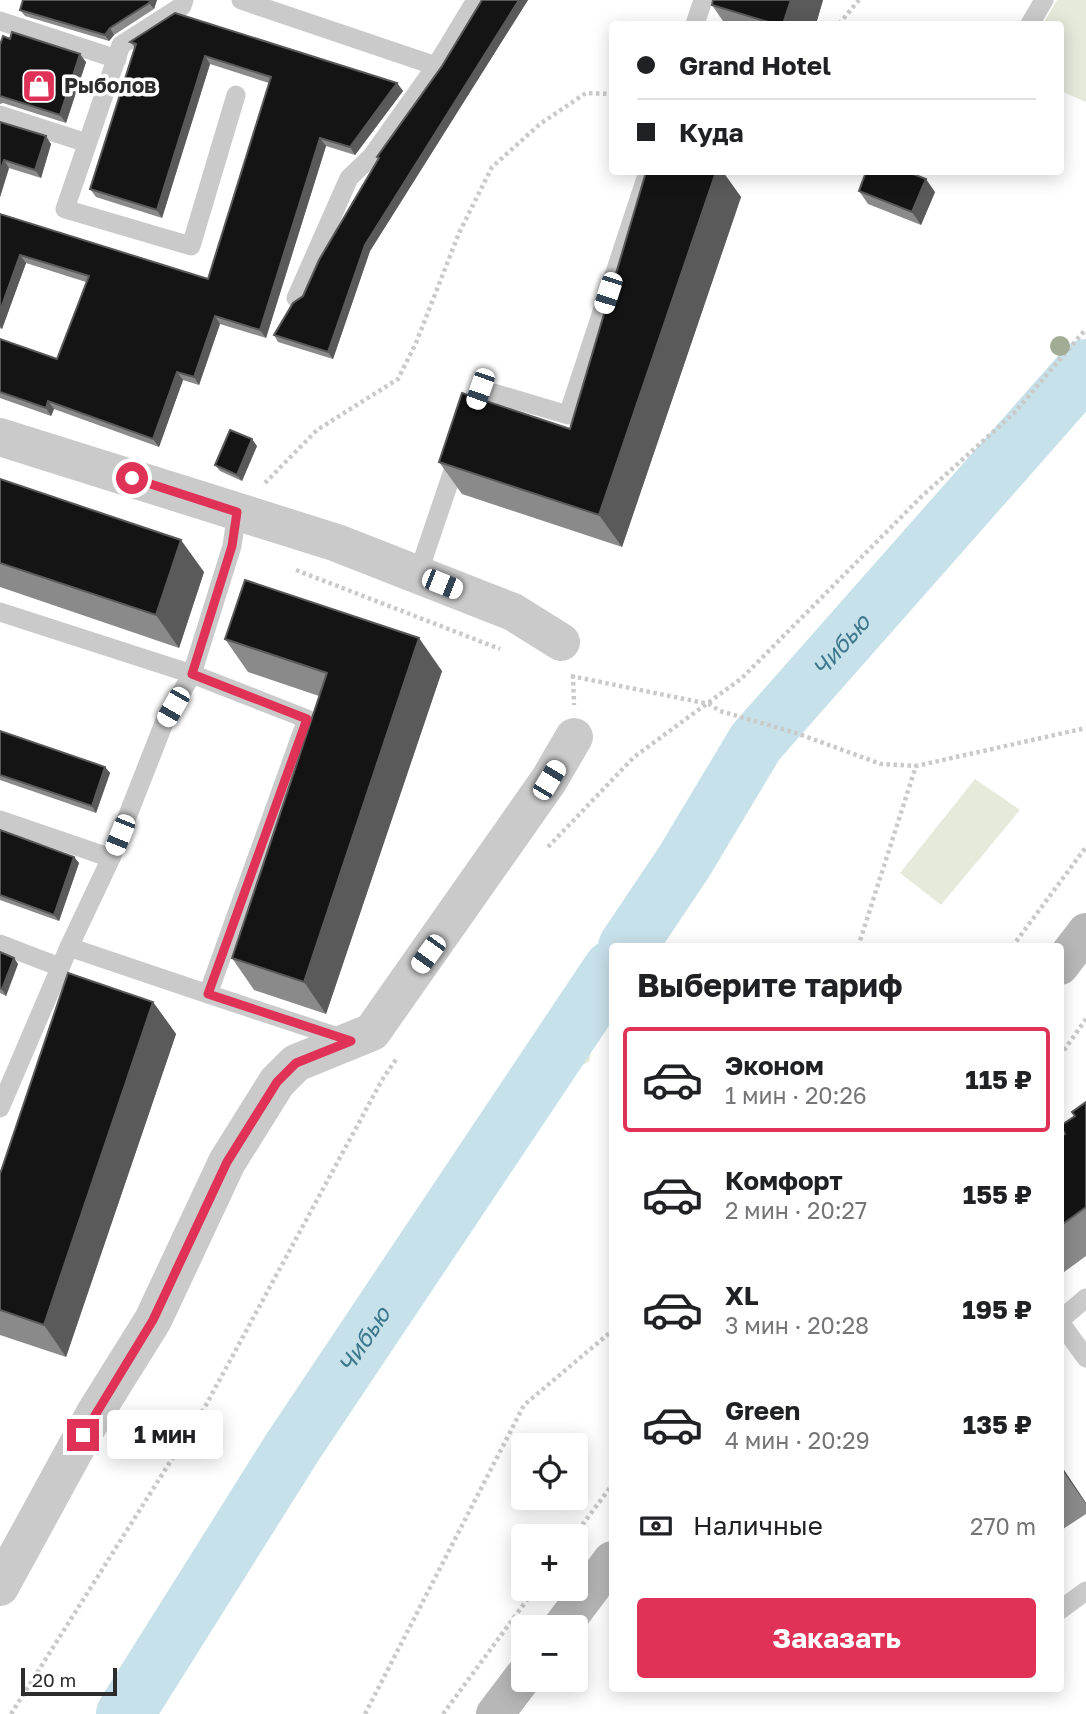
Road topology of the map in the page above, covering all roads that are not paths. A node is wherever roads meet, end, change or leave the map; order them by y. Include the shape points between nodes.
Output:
1 (184, 0) edge
2 (241, 0) edge
3 (476, 0) edge
4 (703, 0) edge
5 (1044, 0) edge
6 (0, 21) edge
7 (696, 21) edge
8 (1032, 21) edge
9 (117, 59) junction
10 (436, 66) junction
11 (236, 95) dead end
12 (0, 115) edge
13 (88, 143) junction
14 (647, 175) edge
15 (296, 298) edge
16 (0, 437) edge
17 (237, 512) junction
18 (418, 575) junction
19 (0, 612) edge
20 (565, 664) road end
21 (192, 674) junction
22 (574, 737) road end
23 (0, 820) edge
24 (111, 858) junction
25 (1086, 932) edge
26 (0, 944) edge
27 (69, 947) junction
28 (1064, 961) edge
29 (60, 967) junction
30 (208, 994) junction
31 (351, 1041) junction
32 (0, 1108) edge
33 (1086, 1298) edge
34 (1064, 1317) edge
35 (1064, 1327) edge
36 (1086, 1358) edge
37 (609, 1564) edge
38 (0, 1587) edge
39 (1086, 1591) edge
40 (1064, 1607) edge
41 (571, 1615) edge
42 (512, 1692) edge
43 (495, 1714) edge

1 - 9 lane via 182,6 121,45
2 - 10 lane
3 - 10 lane
4 - 7 lane
5 - 8 lane
6 - 9 lane
9 - 13 lane
10 - 15 lane via 372,156 349,178
11 - 13 lane via 191,246 65,209
12 - 13 lane
14 - 18 lane via 568,415 480,389
16 - 17 street
17 - 18 street via 338,543
17 - 21 lane via 232,546
18 - 20 street via 513,612
19 - 21 lane
21 - 24 lane via 164,723
21 - 30 lane via 307,719
22 - 31 street via 549,780 372,1032
23 - 24 lane
24 - 27 lane
25 - 28 main road
26 - 29 lane
27 - 29 lane
27 - 30 lane
29 - 32 lane
30 - 31 lane
31 - 38 street via 296,1063 277,1082 227,1162 153,1320 95,1413
33 - 34 lane
35 - 36 lane
37 - 41 main road
39 - 40 lane
42 - 43 main road

